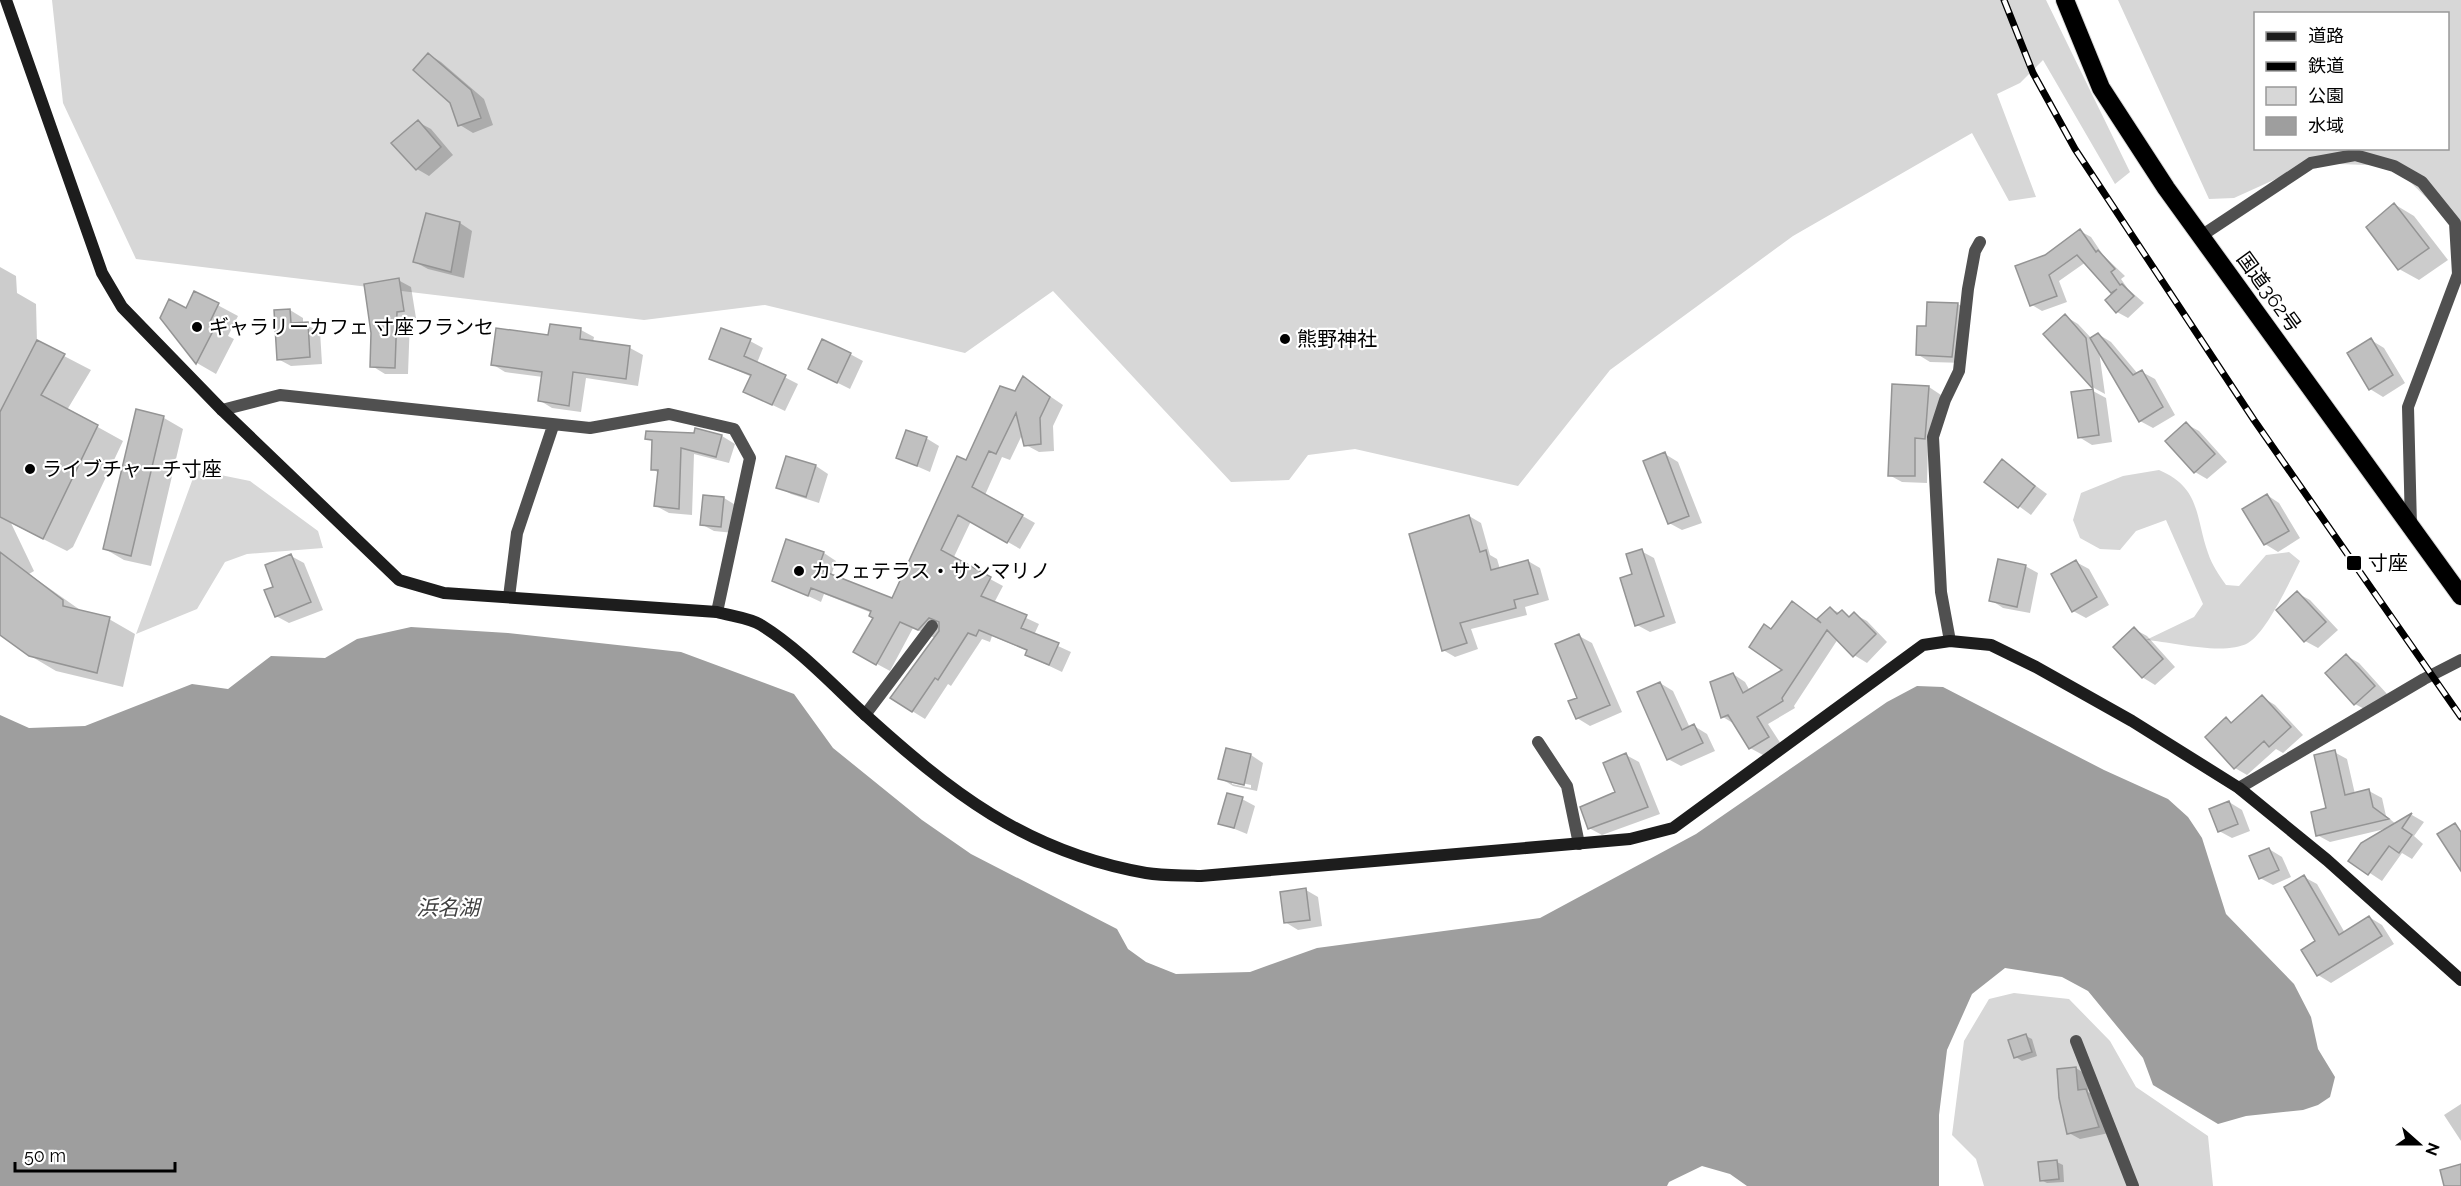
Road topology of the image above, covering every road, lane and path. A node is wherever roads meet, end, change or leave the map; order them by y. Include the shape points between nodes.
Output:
1 (6, 0) edge
2 (2065, 0) edge
3 (2201, 236) junction
4 (1980, 242) dead end
5 (222, 410) junction
6 (554, 426) junction
7 (2411, 530) junction
8 (2461, 596) edge
9 (509, 597) junction
10 (717, 612) junction
11 (932, 626) dead end
12 (1950, 641) junction
13 (2461, 660) edge
14 (866, 715) junction
15 (1538, 742) dead end
16 (2239, 788) junction
17 (1579, 844) junction
18 (2461, 980) edge
19 (2076, 1041) dead end
20 (2133, 1186) edge

1 - 5 street via 102,273 122,307
2 - 3 highway, 国道362号 via 2101,88
3 - 7 highway, 国道362号
3 - 7 street via 2311,163 2355,155 2394,166 2422,182 2455,223 2458,274 2408,407
4 - 12 street via 1968,289 1959,371 1933,437 1941,592
5 - 6 street via 280,395
5 - 9 street via 399,580 444,593
6 - 9 street via 517,533
6 - 10 street via 590,428 669,414 734,429 750,458
7 - 8 highway, 国道362号
9 - 10 street
10 - 14 street via 759,624
11 - 14 street
12 - 16 street via 1991,645 2036,667
12 - 17 street via 1923,645 1673,828 1630,839
13 - 16 street
14 - 17 street via 936,777 986,813 1045,843 1148,874 1201,876
15 - 17 street via 1567,786
16 - 18 street via 2327,860
19 - 20 street

